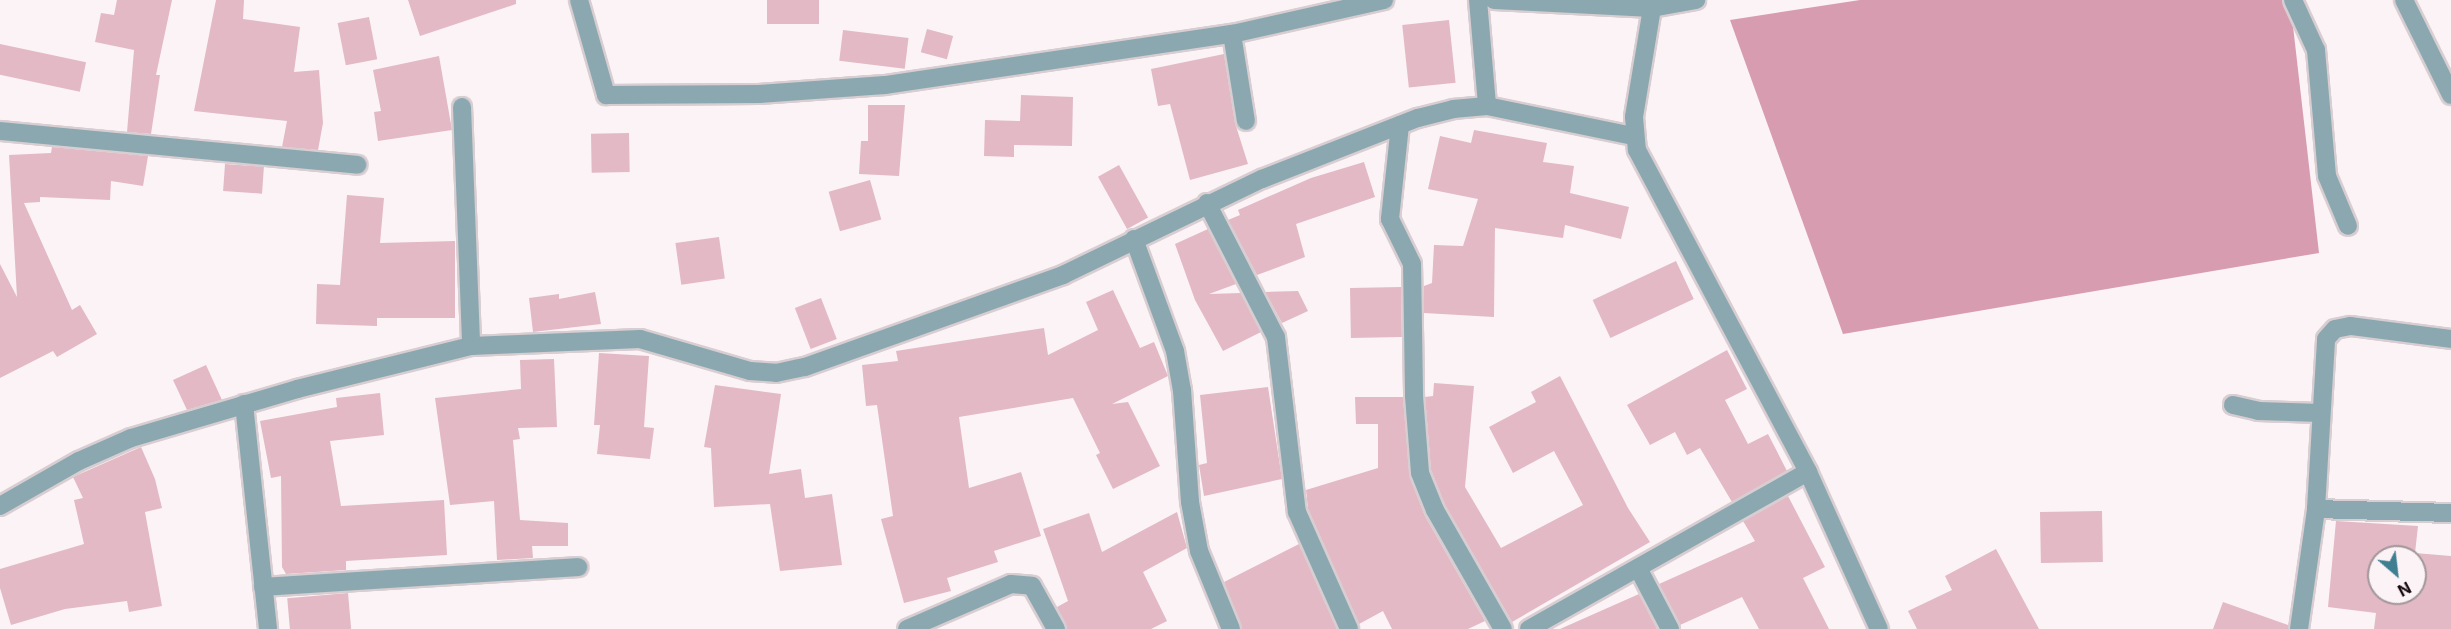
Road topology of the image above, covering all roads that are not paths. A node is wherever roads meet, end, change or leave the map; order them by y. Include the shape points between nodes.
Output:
1 (579, 0) edge
2 (1384, 0) edge
3 (1478, 0) edge
4 (1494, 0) edge
5 (1696, 0) edge
6 (2293, 0) edge
7 (2404, 0) edge
8 (1652, 8) junction
9 (1232, 34) junction
10 (2451, 95) edge
11 (1487, 106) junction
12 (462, 107) dead end
13 (1246, 121) dead end
14 (1400, 124) junction
15 (0, 131) edge
16 (1633, 136) junction
17 (357, 165) dead end
18 (1207, 203) junction
19 (2348, 225) dead end
20 (1134, 239) junction
21 (2451, 339) edge
22 (471, 346) junction
23 (243, 404) junction
24 (2233, 405) dead end
25 (2321, 413) junction
26 (1808, 472) junction
27 (0, 506) edge
28 (2316, 509) junction
29 (2451, 513) edge
30 (578, 567) dead end
31 (1638, 568) junction
32 (263, 587) junction
33 (268, 629) edge
34 (907, 629) edge
35 (1056, 629) edge
36 (1231, 629) edge
37 (1349, 629) edge
38 (1503, 629) edge
39 (1529, 629) edge
40 (1670, 629) edge
41 (1880, 629) edge
42 (2300, 629) edge

1 - 9 street via 606,95 759,94 885,85
2 - 9 street
3 - 11 street
4 - 8 street
5 - 8 street
6 - 19 street via 2316,50 2327,176
7 - 10 street
8 - 16 street
9 - 13 street
11 - 14 street via 1453,109
11 - 16 street
12 - 22 street
14 - 18 street
14 - 38 street via 1390,219 1412,264 1414,396 1420,473 1435,510
15 - 17 street
16 - 26 street via 1646,172
18 - 20 street
18 - 37 street via 1276,337 1297,512
20 - 22 street via 1063,275 805,367 777,373 750,371 640,339
20 - 36 street via 1175,351 1182,390 1190,502 1199,551
21 - 25 street via 2351,326 2334,329 2326,339
22 - 23 street
23 - 27 street via 131,438 79,461
23 - 32 street
24 - 25 street via 2258,411
25 - 28 street
26 - 31 street
26 - 41 street
28 - 29 street
28 - 42 street
30 - 32 street
31 - 39 street
31 - 40 street
32 - 33 street
34 - 35 street via 1011,584 1032,586

